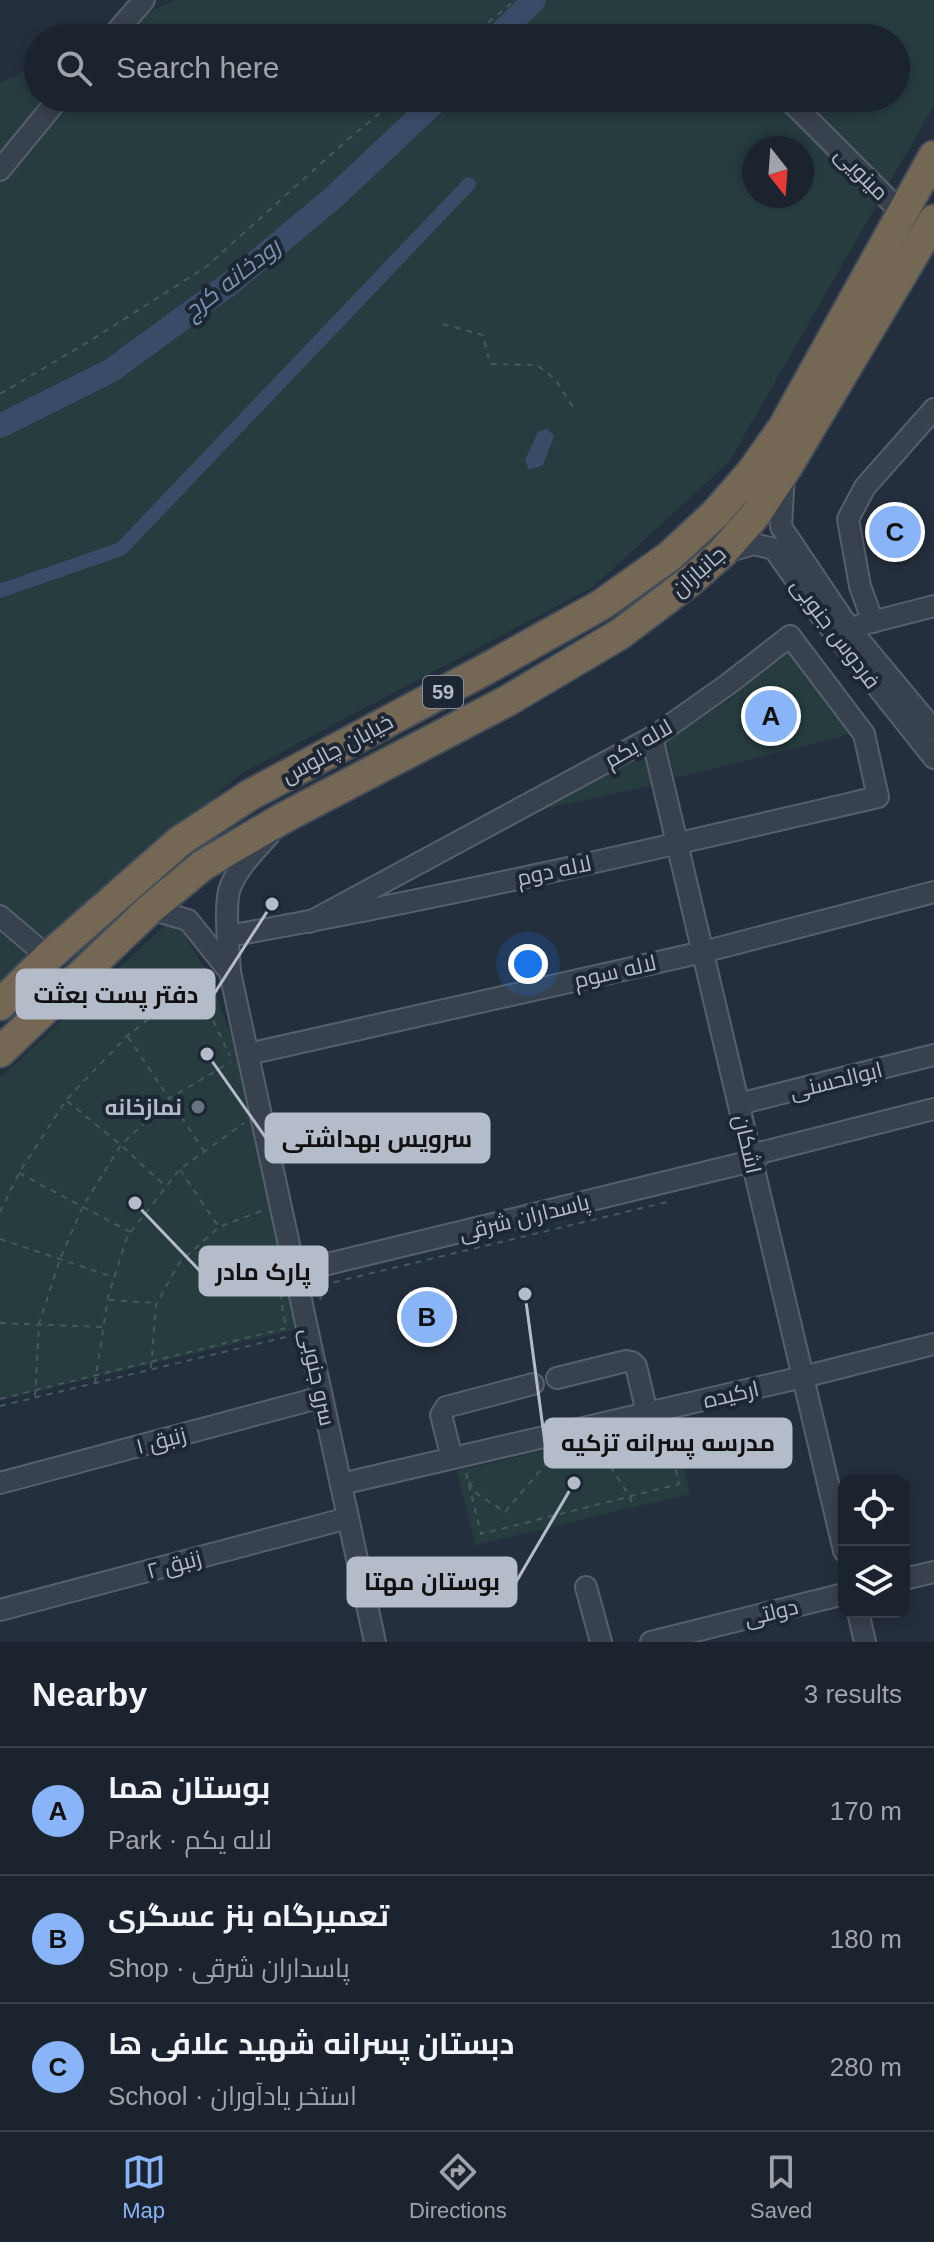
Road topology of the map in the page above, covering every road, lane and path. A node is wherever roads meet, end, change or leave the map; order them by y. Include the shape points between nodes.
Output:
1 (144, 0) edge
2 (515, 0) edge
3 (123, 24) edge
4 (487, 24) edge
5 (48, 112) edge
6 (381, 112) edge
7 (801, 112) edge
8 (934, 156) edge
9 (0, 170) edge
10 (902, 213) junction
11 (934, 221) edge
12 (443, 324) dead end
13 (0, 394) edge
14 (573, 407) dead end
15 (934, 409) edge
16 (785, 470) junction
17 (722, 553) junction
18 (934, 606) edge
19 (873, 622) junction
20 (849, 628) junction
21 (486, 669) junction
22 (507, 701) junction
23 (934, 730) edge
24 (652, 737) junction
25 (934, 758) edge
26 (334, 792) joint
27 (878, 797) joint
28 (285, 817) junction
29 (677, 844) junction
30 (934, 892) edge
31 (150, 909) junction
32 (0, 916) edge
33 (310, 922) junction
34 (228, 936) junction
35 (703, 952) junction
36 (48, 957) junction
37 (230, 972) junction
38 (0, 1005) edge
39 (127, 1036) junction
40 (0, 1052) edge
41 (248, 1054) junction
42 (934, 1055) edge
43 (170, 1098) junction
44 (66, 1100) junction
45 (739, 1104) junction
46 (934, 1109) edge
47 (245, 1118) dead end
48 (934, 1122) edge
49 (121, 1145) junction
50 (204, 1151) junction
51 (752, 1161) junction
52 (180, 1169) junction
53 (19, 1173) junction
54 (166, 1187) junction
55 (667, 1202) dead end
56 (83, 1206) junction
57 (281, 1206) junction
58 (0, 1212) edge
59 (219, 1227) junction
60 (131, 1233) junction
61 (0, 1239) edge
62 (273, 1254) dead end
63 (60, 1259) junction
64 (295, 1272) junction
65 (114, 1277) junction
66 (107, 1299) junction
67 (319, 1301) dead end
68 (157, 1303) junction
69 (0, 1323) edge
70 (39, 1324) junction
71 (103, 1327) junction
72 (308, 1332) junction
73 (934, 1344) edge
74 (177, 1348) dead end
75 (179, 1355) junction
76 (151, 1362) junction
77 (151, 1369) junction
78 (95, 1376) junction
79 (803, 1377) junction
80 (557, 1378) dead end
81 (95, 1383) junction
82 (533, 1384) dead end
83 (36, 1390) junction
84 (35, 1397) junction
85 (322, 1397) junction
86 (0, 1399) edge
87 (0, 1406) edge
88 (656, 1418) junction
89 (547, 1450) dead end
90 (457, 1457) junction
91 (550, 1459) junction
92 (467, 1479) junction
93 (0, 1483) edge
94 (341, 1484) junction
95 (630, 1497) junction
96 (633, 1508) dead end
97 (348, 1518) junction
98 (843, 1546) edge
99 (934, 1572) edge
100 (910, 1578) edge
101 (586, 1587) dead end
102 (838, 1595) edge
103 (0, 1610) edge
104 (859, 1618) edge
105 (375, 1642) edge
106 (601, 1642) edge
107 (651, 1642) edge
108 (865, 1642) edge

1 - 3 street
2 - 4 path
5 - 9 street
6 - 13 path via 206,267
7 - 10 street, مینویی
8 - 10 highway, 59
10 - 21 highway, خیابان چالوس / 59 via 783,428 715,514 670,556 601,605
11 - 16 highway, جانبازان / 59
12 - 14 path via 483,335 490,364 537,365 556,380
15 - 19 street via 865,487 848,519 860,586
16 - 17 highway, جانبازان / 59
16 - 20 street, فردوس جنوبی via 781,527
17 - 22 highway, جانبازان / 59 via 620,634
17 - 25 street, فردوس جنوبی via 754,544 774,549
18 - 19 street
19 - 20 street
20 - 23 street, فردوس جنوبی
21 - 22 highway
21 - 36 highway, خیابان چالوس / 59 via 203,825
22 - 26 highway, جانبازان / 59
24 - 27 street, لاله یکم via 790,636 864,734
24 - 29 street, اشکان
24 - 33 street, لاله یکم
26 - 28 highway, خیابان چالوس / 59
27 - 29 street, لاله دوم
28 - 31 highway, خیابان چالوس / 59 via 203,865
28 - 34 street, سرو جنوبی via 229,888
29 - 33 street, لاله دوم
29 - 35 street, اشکان
30 - 35 street, لاله سوم
31 - 37 street via 188,920
31 - 40 highway, خیابان چالوس / 59
32 - 36 street
33 - 34 street, لاله دوم
34 - 37 street, سرو جنوبی
35 - 41 street, لاله سوم
35 - 45 street, اشکان
36 - 38 highway, خیابان چالوس / 59
37 - 41 street, سرو جنوبی
39 - 43 path
39 - 43 path via 195,982 233,1061
39 - 44 path
41 - 57 street, سرو جنوبی
42 - 45 street, ابوالحسنی
43 - 49 path
43 - 50 path
44 - 49 path
44 - 53 path
45 - 51 street, اشکان
46 - 51 street, پاسداران شرقی via 763,1152
47 - 50 path
48 - 51 street, پاسداران شرقی via 763,1163
49 - 54 path
49 - 56 path
50 - 52 path
51 - 64 street, پاسداران شرقی
51 - 79 street, اشکان
52 - 54 path
52 - 59 path
53 - 56 path
53 - 58 path
54 - 60 path
55 - 67 path via 335,1282 324,1288
56 - 60 path
56 - 63 path
57 - 59 path
57 - 64 street, سرو جنوبی
59 - 68 path via 179,1263
60 - 65 path
61 - 63 path
62 - 75 path via 286,1328
63 - 65 path
63 - 70 path
64 - 72 street, سرو جنوبی
65 - 66 path
66 - 68 path
66 - 71 path
68 - 76 path
69 - 70 path
70 - 71 path
70 - 83 path
71 - 78 path
72 - 77 path
72 - 85 street, سرو جنوبی
73 - 79 street, ارکیده
74 - 75 path
75 - 76 path
76 - 77 path
76 - 78 path
77 - 81 path
78 - 81 path
78 - 83 path
79 - 88 street, ارکیده
79 - 98 street, اشکان
80 - 88 street via 632,1362
81 - 84 path
82 - 90 street via 446,1407 441,1415
83 - 84 path
83 - 86 path
84 - 87 path
85 - 93 street, زنبق ۱
85 - 94 street, سرو جنوبی
88 - 90 street, ارکیده
88 - 95 path via 679,1484
89 - 91 path
90 - 92 path
90 - 94 street, ارکیده
91 - 92 path via 505,1512 477,1494
91 - 95 path via 610,1466
92 - 95 path via 481,1534
94 - 97 street, سرو جنوبی
95 - 96 path
97 - 103 street, زنبق ۲
97 - 105 street, سرو جنوبی
99 - 100 street
101 - 106 street
102 - 107 street, دولتی
104 - 108 street

